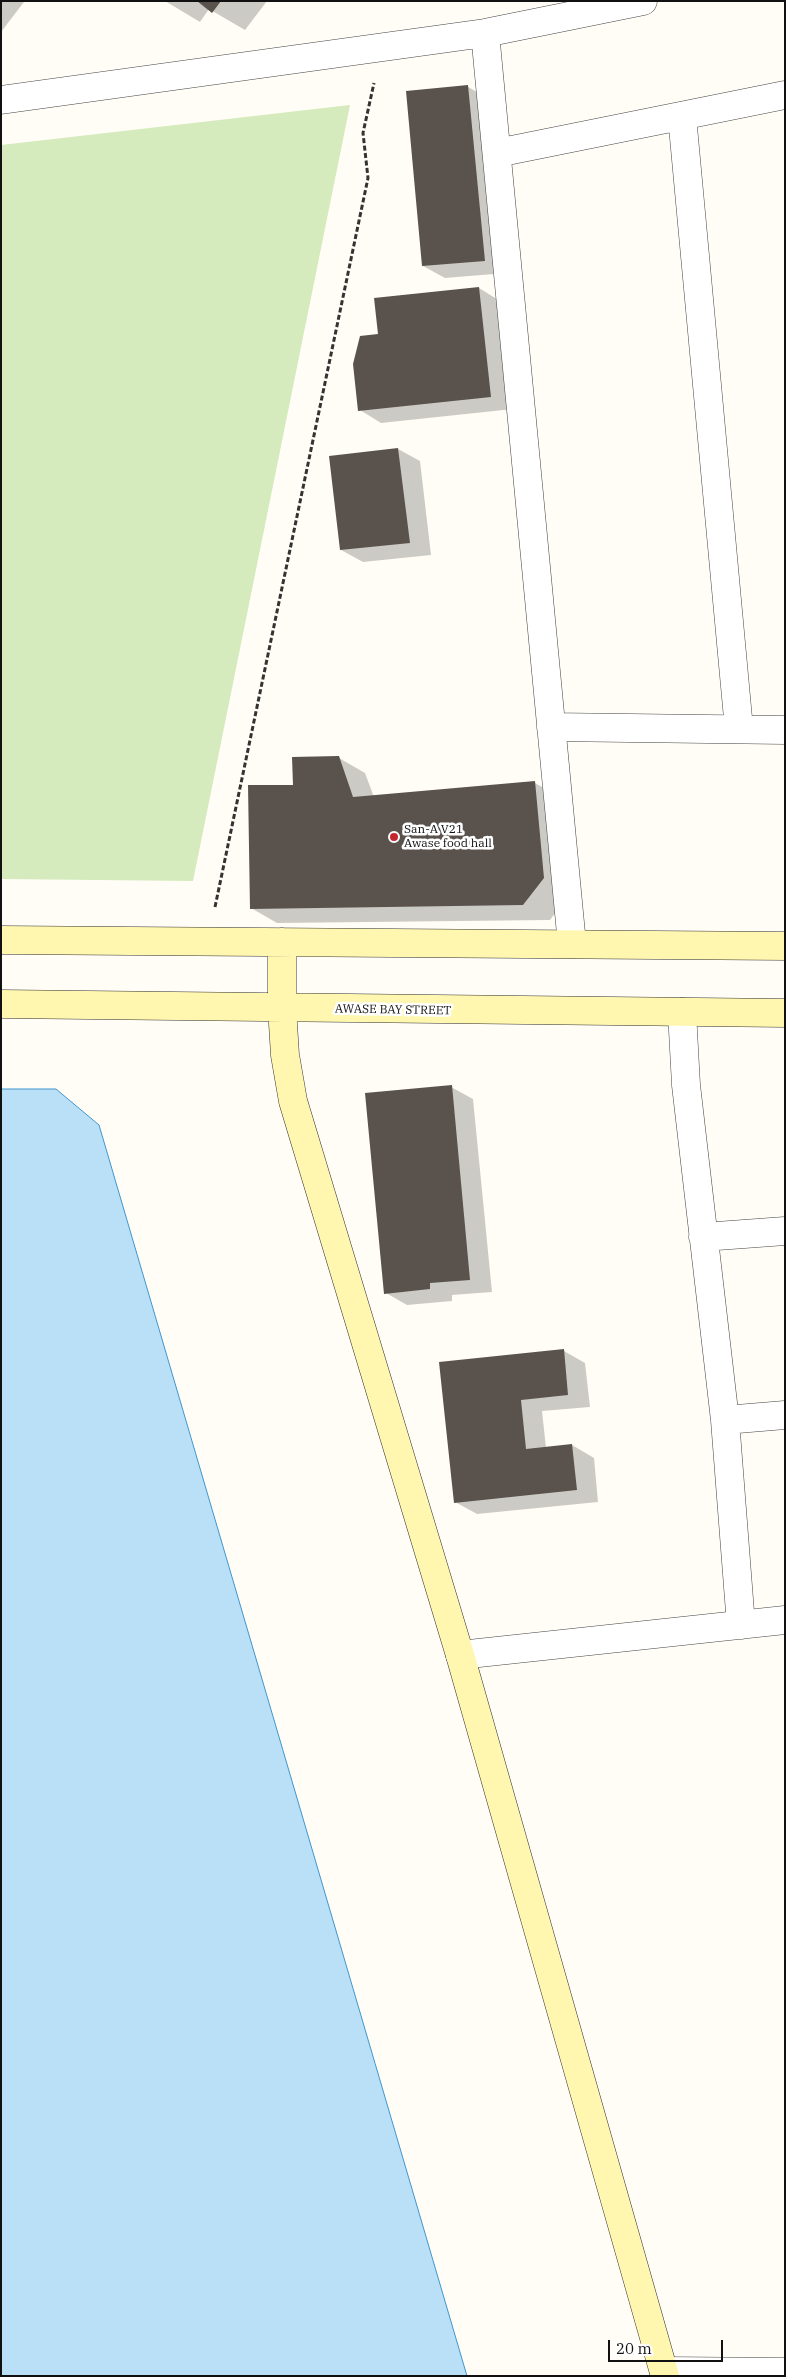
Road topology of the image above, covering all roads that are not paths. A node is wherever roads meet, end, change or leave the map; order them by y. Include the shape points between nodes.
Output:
1 (643, 1) edge
2 (485, 33) junction
3 (785, 95) edge
4 (1, 100) edge
5 (682, 116) junction
6 (497, 153) junction
7 (551, 727) junction
8 (739, 729) junction
9 (785, 730) edge
10 (1, 940) edge
11 (282, 942) junction
12 (572, 944) junction
13 (785, 946) edge
14 (1, 1004) edge
15 (282, 1008) junction
16 (682, 1012) junction
17 (785, 1013) edge
18 (785, 1231) edge
19 (703, 1237) junction
20 (785, 1415) edge
21 (725, 1420) junction
22 (785, 1620) edge
23 (741, 1625) junction
24 (460, 1655) junction
25 (785, 2372) edge
26 (664, 2374) edge

1 - 2 street
2 - 4 street
2 - 6 street
3 - 5 street
5 - 6 street
5 - 8 street
6 - 7 street
7 - 8 street
7 - 12 street
8 - 9 street
10 - 11 main road
11 - 12 main road
11 - 15 main road
12 - 13 main road
14 - 15 main road, AWASE BAY STREET
15 - 16 main road, AWASE BAY STREET
15 - 24 main road via 285,1055 293,1101
16 - 17 main road, AWASE BAY STREET
16 - 19 street via 686,1084
18 - 19 street
19 - 21 street
20 - 21 street
21 - 23 street
22 - 23 street
23 - 24 street
24 - 26 main road
25 - 26 street

